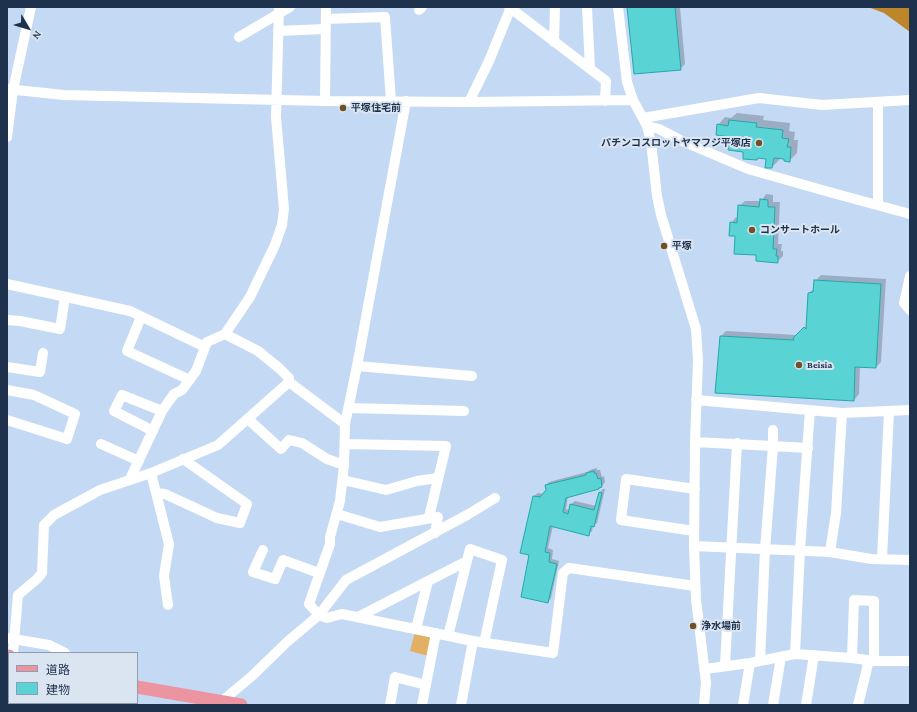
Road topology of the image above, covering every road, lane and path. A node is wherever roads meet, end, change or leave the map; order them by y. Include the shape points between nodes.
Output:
1 (31, 7) edge
2 (290, 7) edge
3 (326, 7) edge
4 (510, 7) edge
5 (555, 7) edge
6 (587, 7) edge
7 (618, 7) edge
8 (279, 10) edge
9 (326, 24) junction
10 (278, 31) junction
11 (239, 37) dead end
12 (554, 42) junction
13 (590, 69) junction
14 (10, 89) edge
15 (277, 99) junction
16 (324, 100) junction
17 (633, 100) junction
18 (910, 100) edge
19 (391, 101) junction
20 (406, 101) junction
21 (605, 101) junction
22 (469, 102) junction
23 (878, 102) junction
24 (645, 122) junction
25 (7, 137) edge
26 (878, 205) junction
27 (910, 214) edge
28 (910, 276) edge
29 (7, 284) edge
30 (65, 296) junction
31 (910, 310) edge
32 (141, 317) junction
33 (7, 320) edge
34 (225, 334) junction
35 (205, 347) junction
36 (43, 352) dead end
37 (7, 366) edge
38 (358, 366) junction
39 (472, 376) dead end
40 (190, 380) junction
41 (289, 382) junction
42 (7, 390) edge
43 (696, 400) junction
44 (349, 408) junction
45 (810, 410) junction
46 (910, 410) edge
47 (162, 411) junction
48 (464, 411) dead end
49 (889, 411) junction
50 (842, 413) junction
51 (248, 419) junction
52 (7, 420) edge
53 (345, 424) junction
54 (153, 430) junction
55 (773, 430) dead end
56 (695, 442) junction
57 (101, 444) dead end
58 (345, 444) junction
59 (737, 444) junction
60 (773, 446) junction
61 (808, 448) junction
62 (183, 459) junction
63 (138, 461) junction
64 (344, 465) junction
65 (151, 472) junction
66 (438, 478) junction
67 (130, 479) junction
68 (343, 480) junction
69 (695, 489) junction
70 (156, 493) junction
71 (495, 498) dead end
72 (337, 514) junction
73 (430, 517) junction
74 (694, 531) junction
75 (435, 533) junction
76 (694, 546) junction
77 (732, 548) junction
78 (263, 550) dead end
79 (765, 550) junction
80 (800, 550) junction
81 (830, 552) junction
82 (882, 559) junction
83 (910, 560) edge
84 (467, 562) junction
85 (320, 573) junction
86 (428, 581) junction
87 (695, 586) junction
88 (168, 605) dead end
89 (319, 615) junction
90 (358, 617) junction
91 (416, 629) junction
92 (436, 633) junction
93 (448, 636) junction
94 (10, 639) edge
95 (473, 641) junction
96 (484, 642) junction
97 (13, 652) edge
98 (63, 652) edge
99 (795, 654) junction
100 (814, 655) junction
101 (781, 657) junction
102 (852, 658) junction
103 (760, 660) junction
104 (871, 661) junction
105 (750, 662) junction
106 (910, 662) edge
107 (725, 666) junction
108 (705, 669) junction
109 (426, 685) junction
110 (138, 686) edge
111 (221, 702) junction
112 (241, 705) edge
113 (390, 705) edge
114 (422, 705) edge
115 (461, 705) edge
116 (704, 705) edge
117 (743, 705) edge
118 (773, 705) edge
119 (806, 705) edge
120 (858, 705) edge

1 - 14 street
2 - 8 street
3 - 9 street
4 - 12 street
4 - 22 street via 489,61
5 - 12 street
6 - 13 street
7 - 17 street via 627,82
8 - 10 street
8 - 11 street
9 - 10 street
9 - 16 street
9 - 19 street via 385,17
10 - 15 street
12 - 13 street
13 - 21 street via 606,81
14 - 15 street via 64,95
14 - 25 street
15 - 16 street
15 - 34 street via 276,117 284,210 282,225 250,297
16 - 19 street
17 - 21 street
17 - 24 street
18 - 23 street
19 - 20 street
20 - 22 street
20 - 38 street
21 - 22 street
23 - 24 street via 822,105 759,98
23 - 26 street
24 - 26 street via 748,169
24 - 43 street via 651,142 657,196 696,329
26 - 27 street
28 - 31 street via 904,303
29 - 30 street
30 - 32 street via 130,311
30 - 33 street via 60,329
32 - 35 street
32 - 40 street via 127,352
34 - 35 street via 207,342
34 - 41 street via 258,351 289,378
35 - 40 street via 196,372
36 - 37 street via 40,372
38 - 39 street
38 - 44 street
40 - 47 street via 182,390 174,394
41 - 51 street
41 - 53 street
42 - 52 street via 34,396 75,414 67,439
43 - 45 street
43 - 56 street
44 - 48 street
44 - 53 street
45 - 50 street
45 - 61 street
46 - 49 street
47 - 54 street
47 - 54 street via 122,395 114,411
49 - 50 street
49 - 82 street
50 - 81 street via 836,513
51 - 62 street via 218,445
51 - 64 street via 281,449 289,440 302,443
53 - 58 street
54 - 63 street
55 - 60 street
56 - 59 street
56 - 69 street
57 - 63 street
58 - 64 street
58 - 66 street via 446,446
59 - 60 street
59 - 77 street
60 - 61 street
60 - 79 street
61 - 80 street
62 - 65 street
62 - 70 street via 247,504 240,523 217,518 165,494
63 - 67 street
64 - 68 street
65 - 67 street
65 - 70 street
66 - 68 street via 386,490
66 - 73 street
67 - 94 street via 100,490 54,515 44,525 42,573 18,595
68 - 72 street
69 - 74 street
69 - 74 street via 626,479 621,520
70 - 88 street via 170,544 164,576
71 - 75 street
72 - 73 street via 380,527
72 - 85 street
73 - 75 street via 438,517
74 - 76 street
75 - 89 street via 346,580
76 - 77 street
76 - 87 street
77 - 79 street
77 - 107 street
78 - 85 street via 253,572 275,579 283,560
79 - 80 street
79 - 103 street
80 - 81 street
80 - 99 street
81 - 82 street
82 - 83 street
84 - 86 street
84 - 93 street
84 - 96 street via 470,549 502,560
85 - 89 street via 308,604
86 - 90 street
86 - 91 street
87 - 96 street via 569,568 563,573 553,653
87 - 108 street
89 - 90 street via 327,618 342,614
89 - 111 street
90 - 91 street
91 - 92 street
92 - 93 street
92 - 109 street
93 - 95 street
94 - 97 street
94 - 98 street via 49,646
95 - 96 street
95 - 115 street
99 - 100 street
99 - 101 street
100 - 102 street
100 - 119 street
101 - 103 street
101 - 118 street
102 - 104 street
102 - 104 street via 854,600 874,601
103 - 105 street
104 - 106 street
104 - 120 street
105 - 107 street
105 - 117 street
107 - 108 street
108 - 116 street
109 - 113 street via 395,678
109 - 114 street
110 - 111 main road
111 - 112 main road

